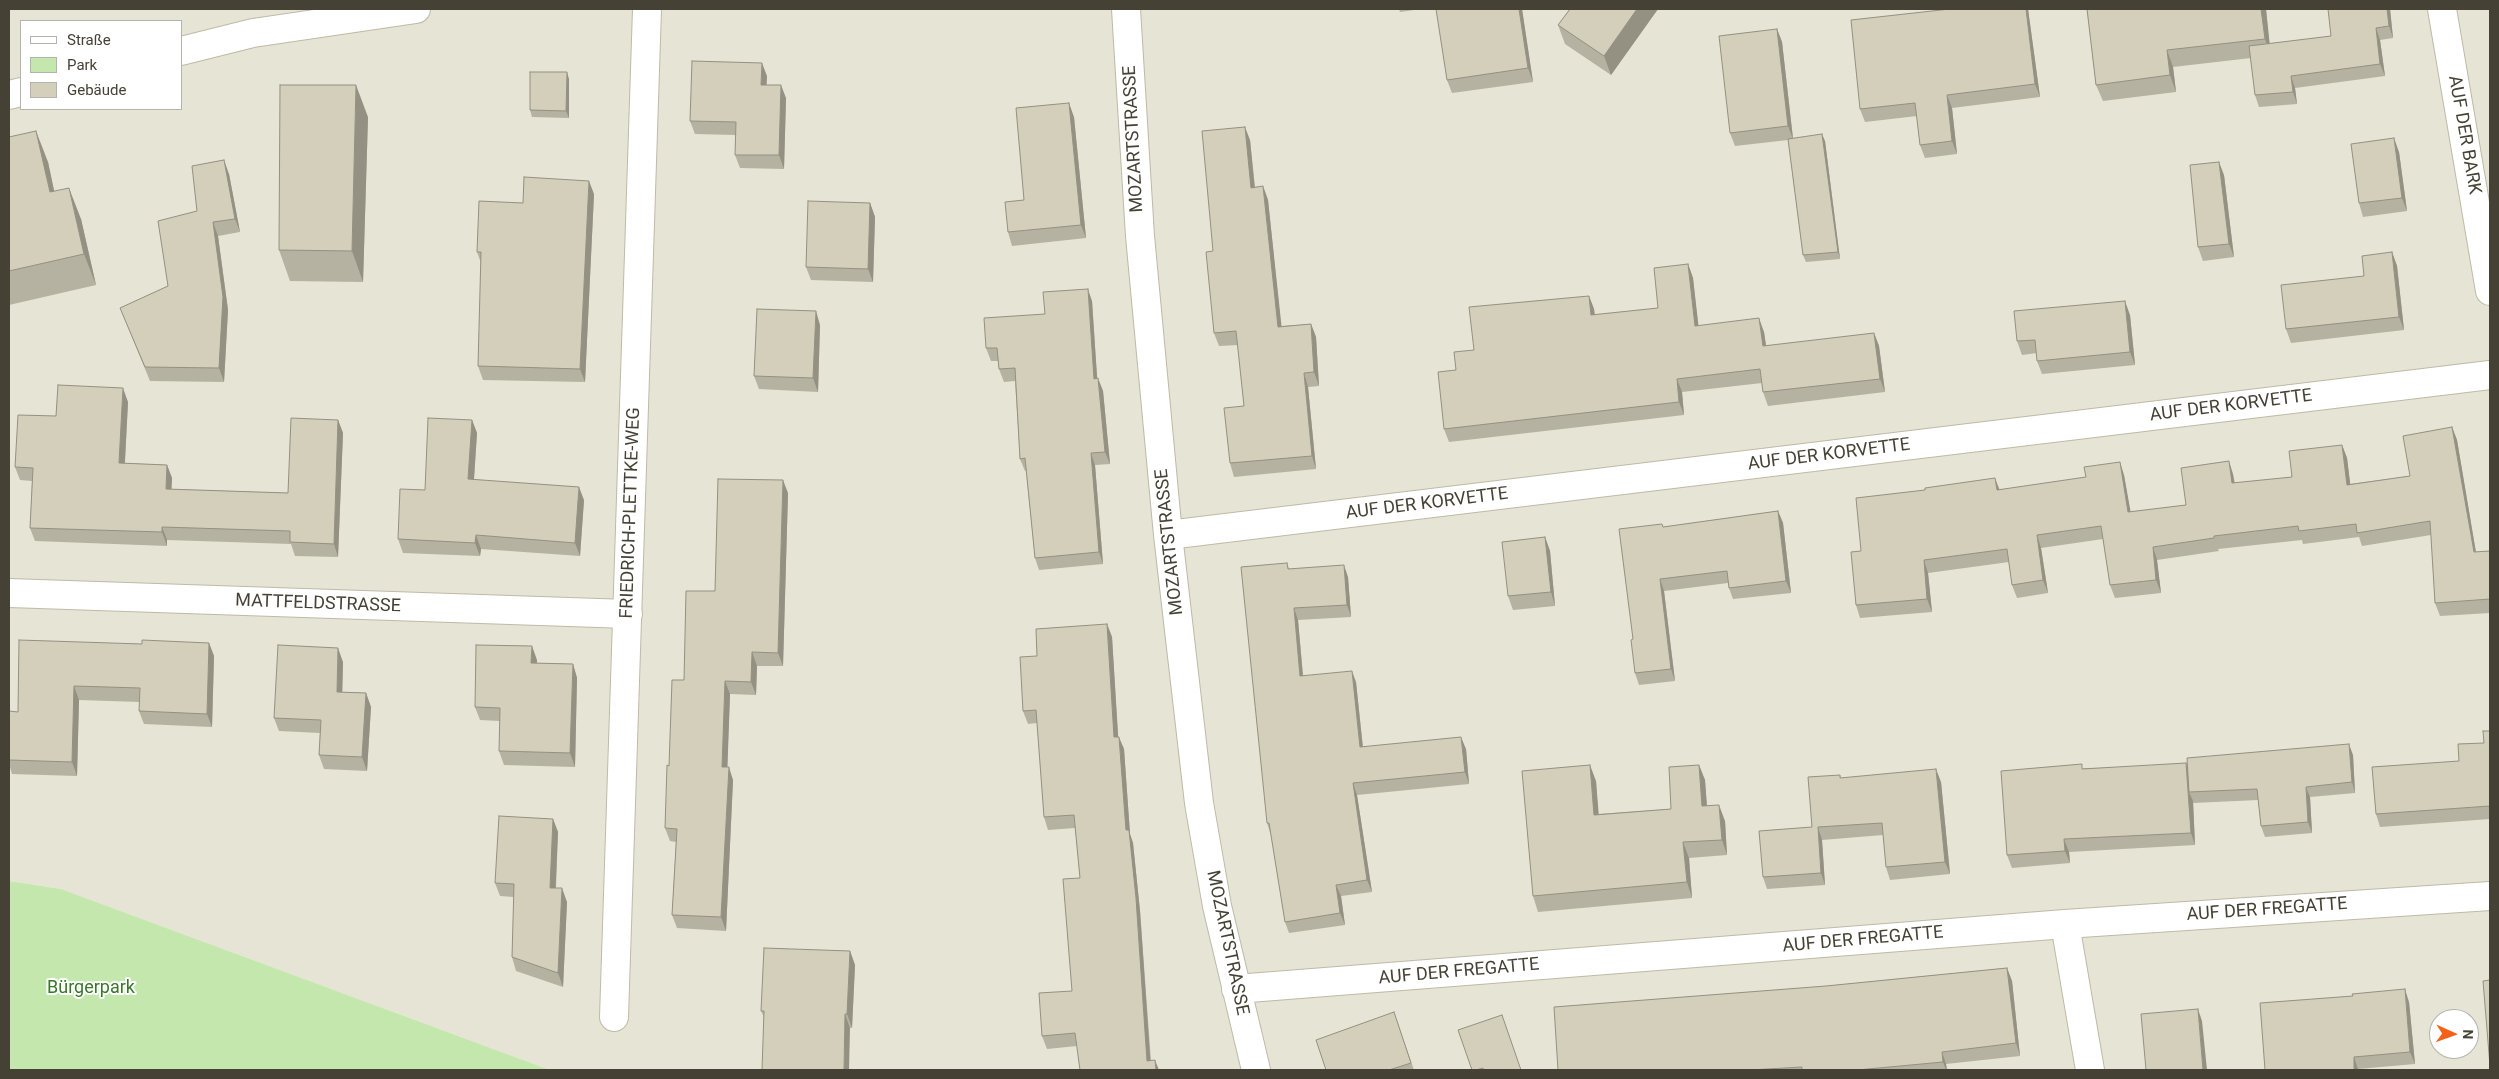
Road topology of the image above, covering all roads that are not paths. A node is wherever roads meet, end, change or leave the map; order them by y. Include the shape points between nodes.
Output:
1 (416, 9) edge
2 (647, 9) edge
3 (1126, 9) edge
4 (2442, 9) edge
5 (182, 51) edge
6 (2490, 291) edge
7 (2490, 375) edge
8 (1168, 535) junction
9 (9, 593) edge
10 (628, 614) junction
11 (2490, 896) edge
12 (2065, 924) junction
13 (1236, 989) junction
14 (614, 1017) dead end
15 (1256, 1070) edge
16 (2090, 1070) edge

1 - 5 street via 253,33
2 - 10 street, FRIEDRICH-PLETTKE-WEG
3 - 8 street, MOZARTSTRASSE via 1140,236
4 - 6 street, AUF DER BARK
7 - 8 street, AUF DER KORVETTE
8 - 13 street, MOZARTSTRASSE via 1199,803
9 - 10 street, MATTFELDSTRASSE
10 - 14 street, FRIEDRICH-PLETTKE-WEG
11 - 12 street, AUF DER FREGATTE
12 - 13 street, AUF DER FREGATTE
12 - 16 street
13 - 15 street, MOZARTSTRASSE

